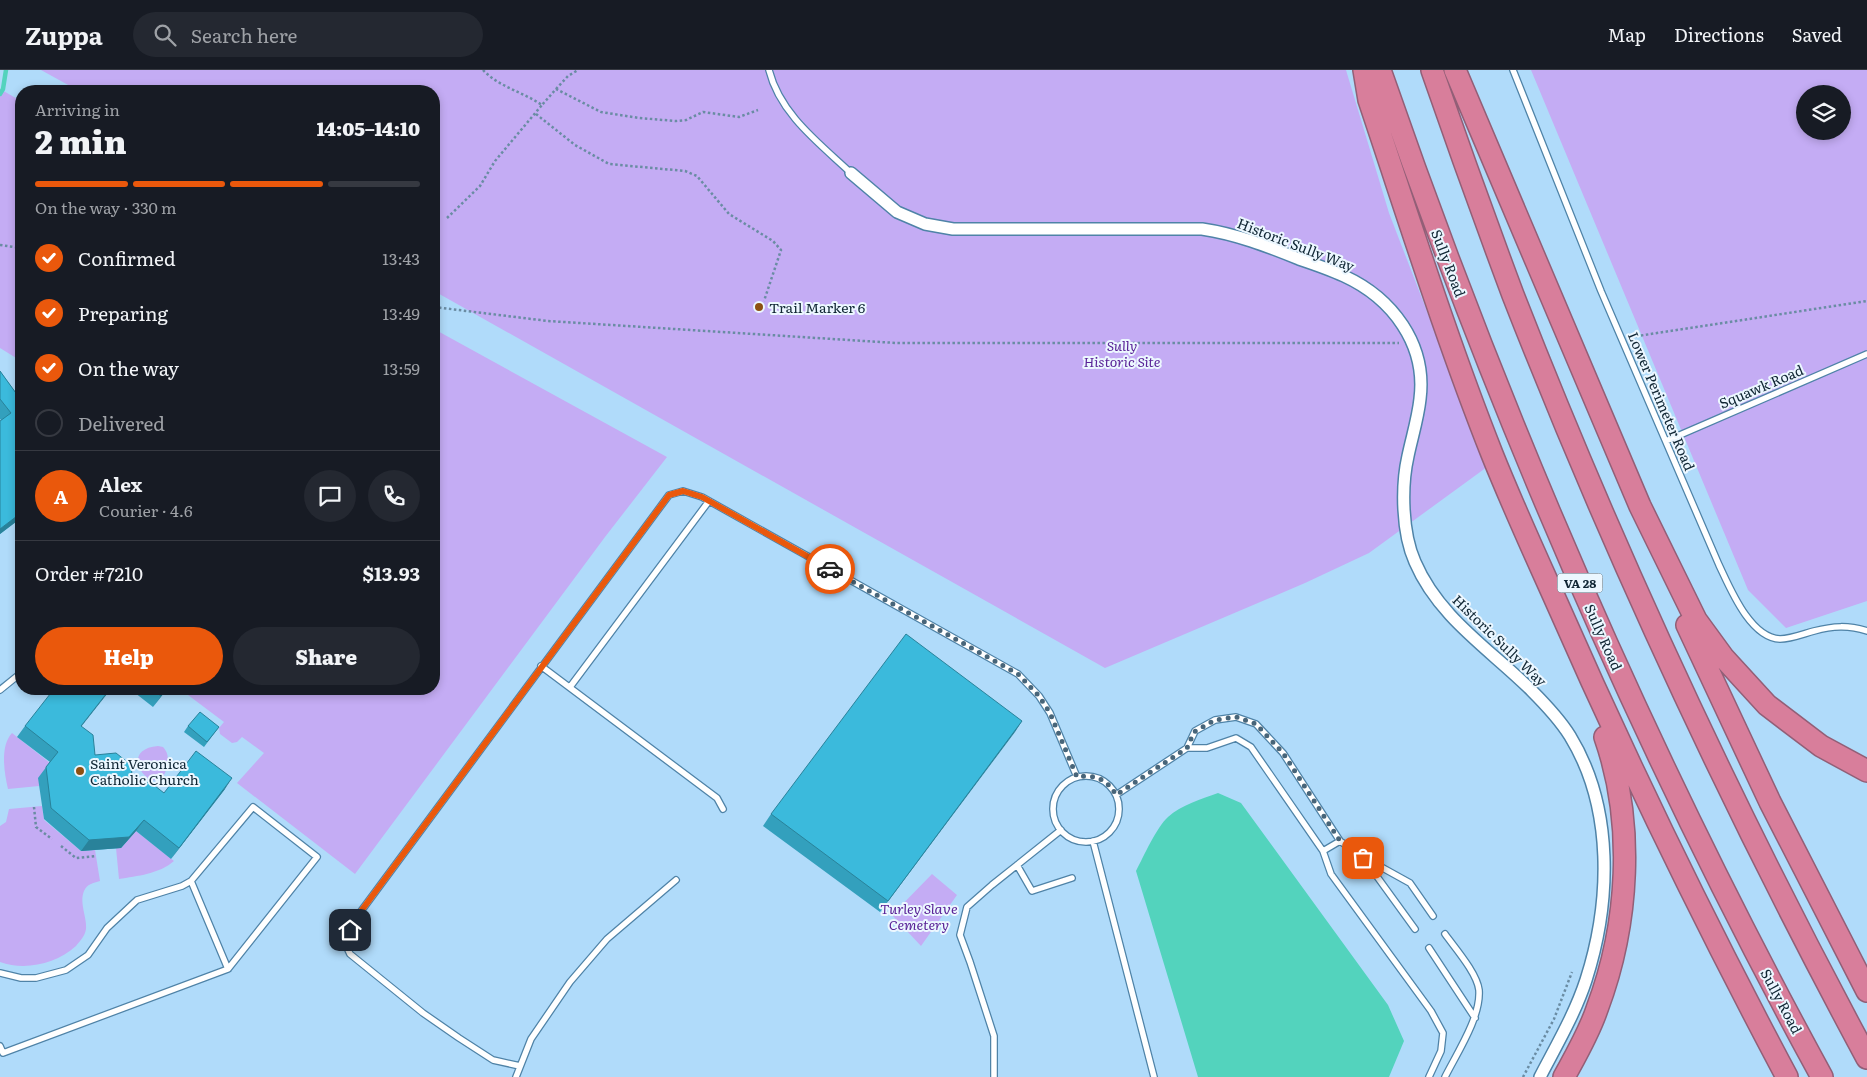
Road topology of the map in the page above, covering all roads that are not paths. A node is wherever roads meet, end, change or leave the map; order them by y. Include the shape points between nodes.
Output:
1 (769, 70) edge
2 (1364, 70) edge
3 (1380, 70) edge
4 (1432, 70) edge
5 (1455, 70) edge
6 (1513, 70) edge
7 (851, 173) joint
8 (1867, 354) edge
9 (1666, 441) junction
10 (709, 501) junction
11 (1640, 506) junction
12 (1867, 631) edge
13 (1576, 649) junction
14 (541, 666) junction
15 (15, 678) edge
16 (570, 687) junction
17 (0, 690) edge
18 (1187, 748) junction
19 (1867, 771) edge
20 (1077, 777) junction
21 (1116, 795) junction
22 (722, 810) dead end
23 (1060, 830) junction
24 (1093, 841) junction
25 (1340, 841) junction
26 (1323, 851) junction
27 (1363, 858) junction
28 (1017, 865) junction
29 (1072, 878) dead end
30 (676, 880) dead end
31 (191, 881) junction
32 (1433, 916) dead end
33 (1415, 929) dead end
34 (1445, 934) dead end
35 (1429, 948) dead end
36 (228, 969) junction
37 (0, 973) edge
38 (1867, 990) edge
39 (1475, 1018) junction
40 (0, 1046) edge
41 (1867, 1058) edge
42 (520, 1066) junction
43 (516, 1077) edge
44 (994, 1077) edge
45 (1154, 1077) edge
46 (1429, 1077) edge
47 (1445, 1077) edge
48 (1540, 1077) edge
49 (1564, 1077) edge
50 (1787, 1077) edge
51 (1822, 1077) edge

1 - 7 lane via 778,97 798,122
2 - 13 highway via 1369,100 1459,366 1500,473
3 - 51 highway, Sully Road / VA 28 via 1482,348 1604,638 1700,842
4 - 41 highway via 1513,294 1636,588 1737,806
5 - 11 highway
6 - 9 lane, Lower Perimeter Road via 1601,291
7 - 48 street, Historic Sully Way via 897,212 925,224 953,229 1194,229 1223,232 1345,276 1387,305 1404,327 1420,365 1421,390 1407,459 1404,499 1416,564 1435,597 1458,624 1530,689 1561,723 1588,775 1603,830 1602,895 1592,958 1574,1009
8 - 9 lane, Squawk Road
9 - 12 lane, Lower Perimeter Road via 1719,565 1752,624 1769,637 1778,639 1833,626
10 - 14 lane via 683,491 669,495
10 - 16 lane
10 - 20 lane via 1018,674 1050,713
11 - 19 highway via 1696,620 1737,675 1789,723 1821,746
11 - 38 highway via 1660,564 1731,720
13 - 49 highway via 1613,764 1622,808 1624,856 1621,906 1612,961 1597,1010
13 - 50 highway via 1678,866
14 - 16 lane
14 - 42 lane via 356,918 344,942 350,954 423,1013 493,1060
15 - 17 lane
16 - 22 lane via 717,798
18 - 21 lane
18 - 25 lane via 1194,732 1215,720 1236,717 1256,724 1283,753
18 - 26 lane via 1207,748 1236,738 1251,747
20 - 21 lane via 1096,777 1111,787
20 - 23 lane via 1063,785 1054,799 1055,821
21 - 24 lane via 1119,814 1116,823 1110,832
23 - 24 lane via 1075,840
23 - 28 lane
24 - 45 lane
25 - 26 lane
25 - 27 lane
26 - 46 lane via 1331,874 1431,1011 1443,1033 1441,1051
27 - 32 lane via 1410,883
27 - 33 lane
28 - 29 lane via 1032,891
28 - 44 lane via 967,907 960,935 994,1036
30 - 42 lane via 607,938 570,982 531,1039
31 - 36 lane
31 - 36 lane via 253,807 317,857
31 - 37 lane via 137,900 107,928 88,955 66,970 28,978
34 - 39 lane via 1471,972 1479,990
35 - 39 lane
36 - 40 lane via 3,1053
39 - 47 lane
42 - 43 lane

